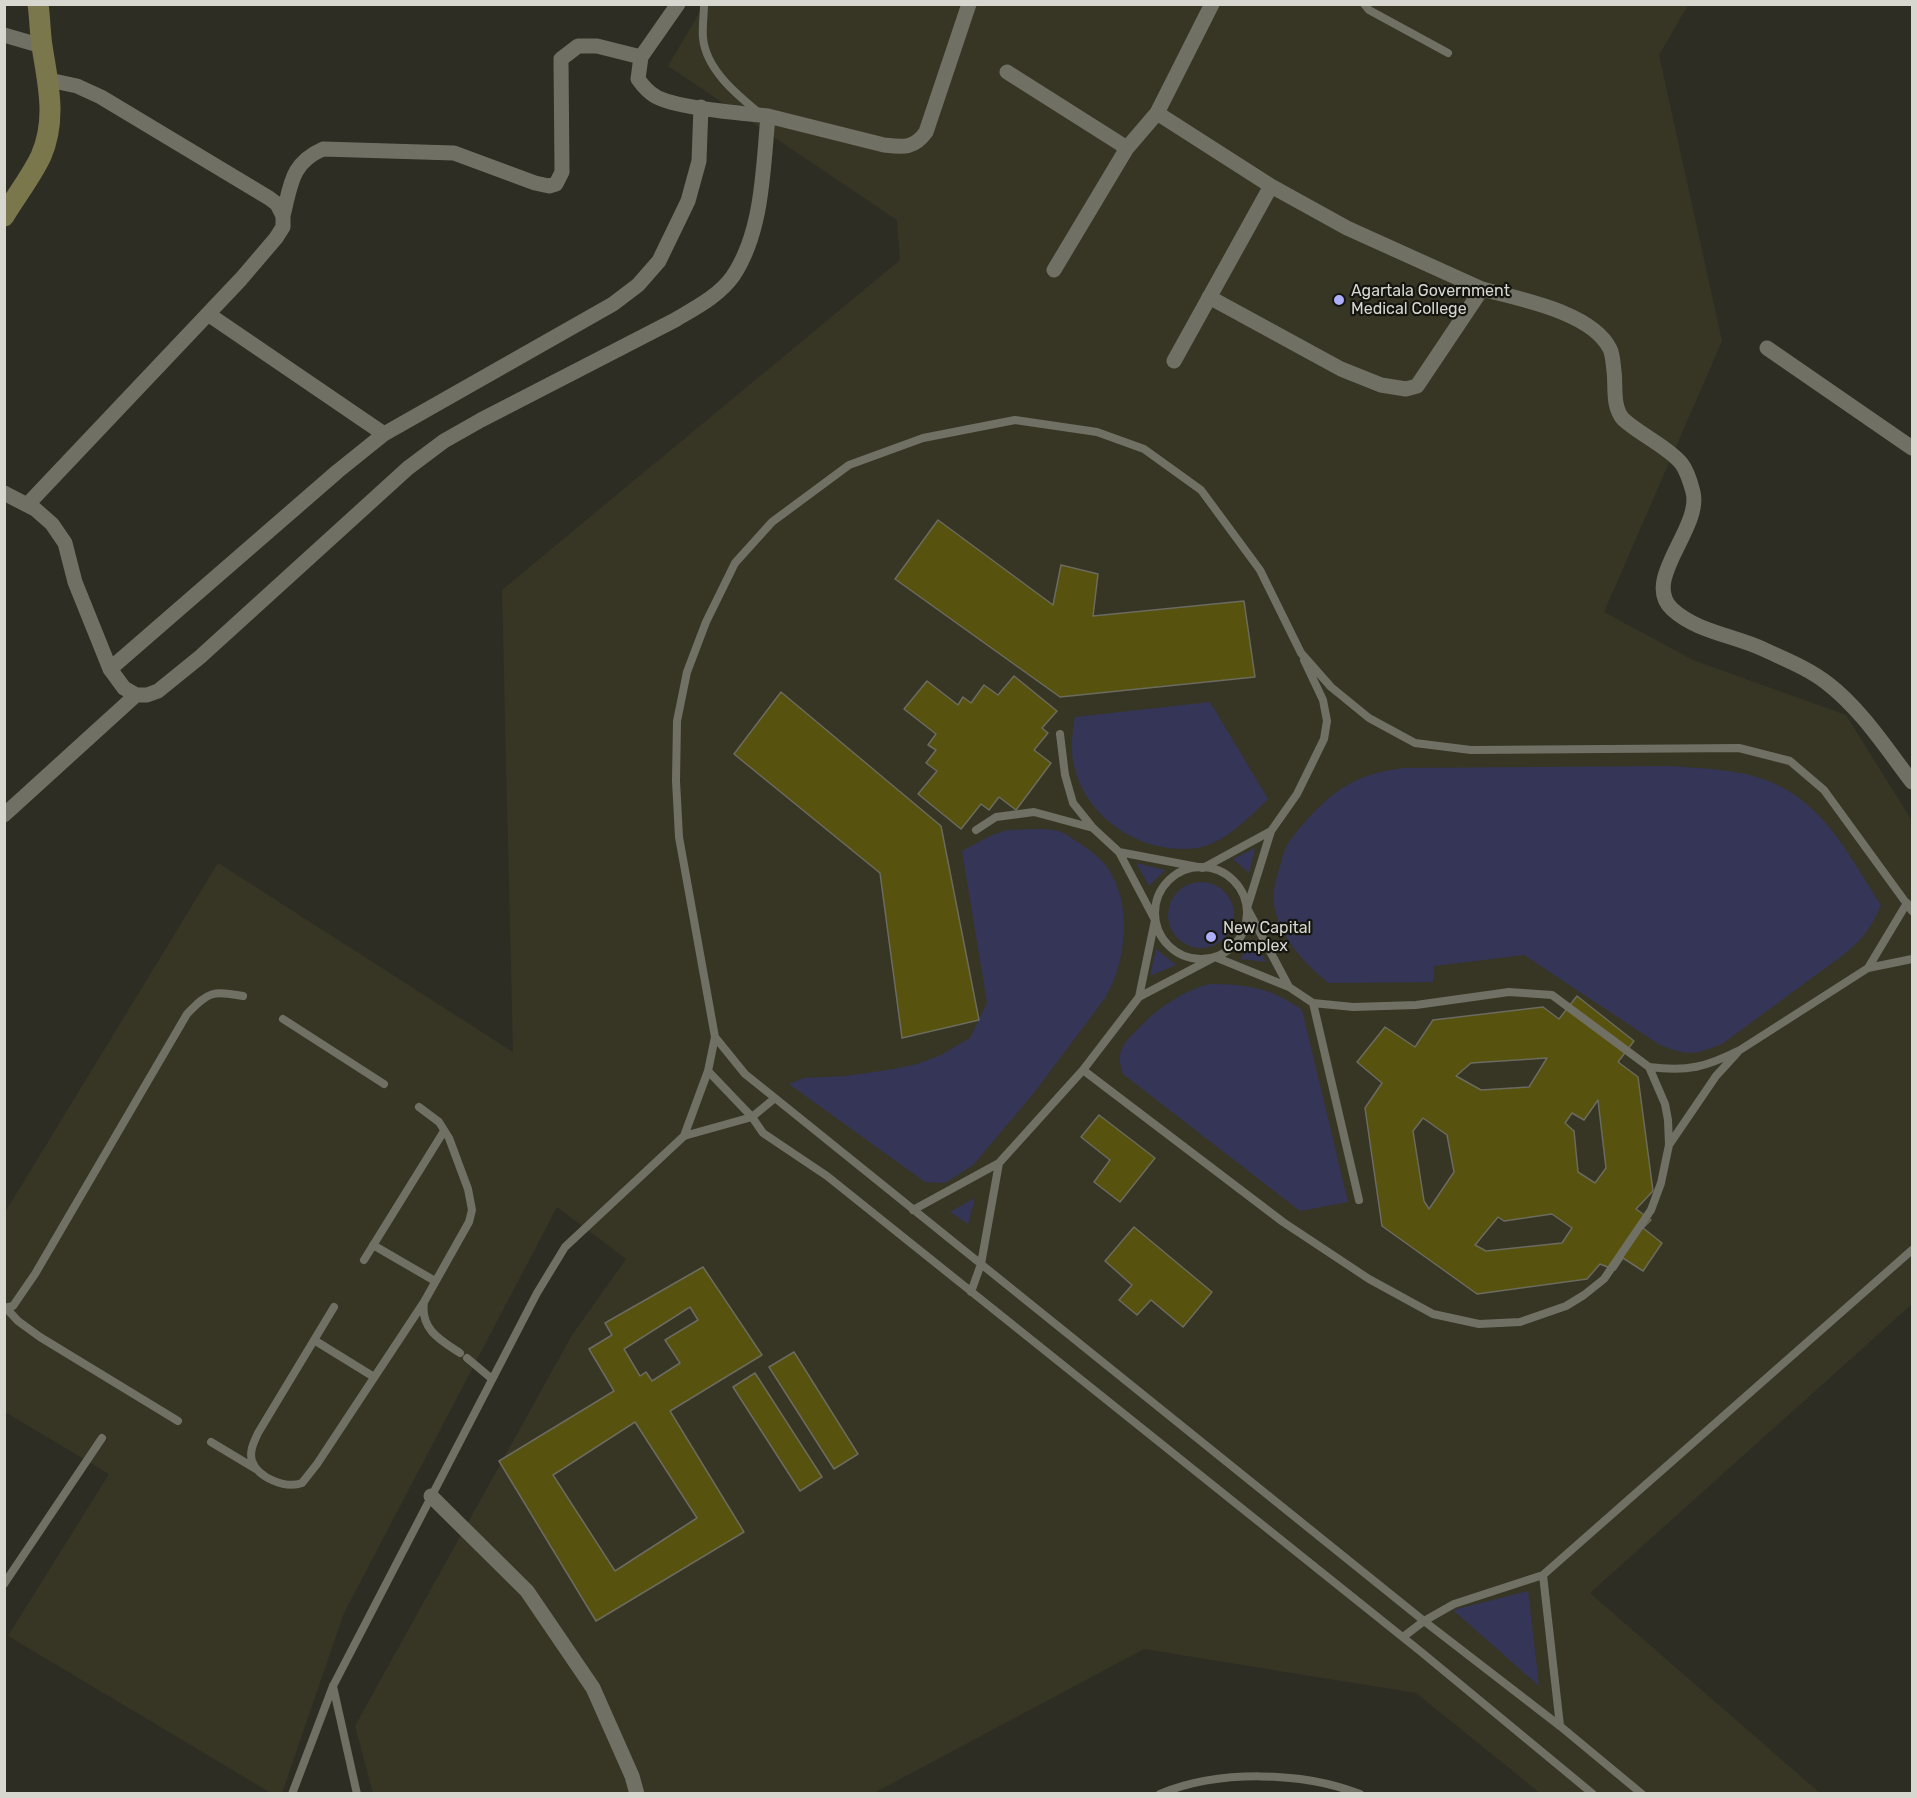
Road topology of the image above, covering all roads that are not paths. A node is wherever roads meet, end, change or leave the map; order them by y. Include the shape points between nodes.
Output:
1 (38, 4) edge
2 (678, 4) edge
3 (704, 4) edge
4 (969, 4) edge
5 (1212, 4) edge
6 (1364, 4) edge
7 (4, 35) edge
8 (42, 45) junction
9 (1448, 53) dead end
10 (641, 57) junction
11 (1007, 72) dead end
12 (49, 80) junction
13 (701, 107) junction
14 (1157, 113) junction
15 (765, 116) junction
16 (1127, 148) junction
17 (1271, 186) junction
18 (4, 216) edge
19 (283, 216) junction
20 (1054, 270) dead end
21 (1482, 289) junction
22 (1209, 297) junction
23 (208, 314) junction
24 (1767, 348) dead end
25 (1174, 361) dead end
26 (384, 434) junction
27 (1912, 448) edge
28 (4, 493) edge
29 (27, 505) junction
30 (1301, 653) junction
31 (110, 669) junction
32 (136, 695) junction
33 (1060, 734) dead end
34 (1912, 782) edge
35 (4, 815) edge
36 (1093, 828) junction
37 (976, 830) dead end
38 (1271, 831) junction
39 (1119, 852) junction
40 (1203, 868) junction
41 (1907, 903) junction
42 (1247, 908) junction
43 (1912, 911) edge
44 (1155, 920) junction
45 (1215, 957) junction
46 (1912, 959) edge
47 (1868, 968) junction
48 (1289, 987) junction
49 (243, 996) dead end
50 (1139, 997) junction
51 (1313, 1003) junction
52 (283, 1019) dead end
53 (715, 1037) junction
54 (1740, 1050) junction
55 (1649, 1067) junction
56 (1083, 1070) junction
57 (708, 1071) junction
58 (384, 1084) dead end
59 (775, 1098) junction
60 (419, 1107) dead end
61 (752, 1117) junction
62 (444, 1131) junction
63 (684, 1136) junction
64 (1669, 1145) junction
65 (999, 1163) junction
66 (1359, 1200) dead end
67 (913, 1210) junction
68 (373, 1245) junction
69 (1912, 1250) edge
70 (364, 1260) dead end
71 (981, 1264) junction
72 (435, 1281) junction
73 (971, 1292) junction
74 (424, 1302) junction
75 (334, 1307) dead end
76 (5, 1308) edge
77 (314, 1340) junction
78 (374, 1377) junction
79 (492, 1379) junction
80 (178, 1421) dead end
81 (102, 1438) dead end
82 (212, 1442) dead end
83 (257, 1470) junction
84 (431, 1496) junction
85 (1543, 1575) junction
86 (4, 1584) edge
87 (1424, 1621) junction
88 (1403, 1638) junction
89 (333, 1686) junction
90 (1560, 1726) junction
91 (292, 1794) edge
92 (357, 1794) edge
93 (637, 1794) edge
94 (1160, 1794) edge
95 (1360, 1794) edge
96 (1593, 1794) edge
97 (1642, 1794) edge

1 - 8 street
2 - 10 street
3 - 15 lane via 703,39 708,55 736,94
4 - 15 street via 926,132 918,143 902,147 884,145
5 - 14 street
6 - 9 lane
7 - 8 street
8 - 12 street
10 - 13 street via 638,79 643,87 676,104
10 - 19 street via 597,46 578,46 561,59 562,172 556,184 535,183 453,153 323,149 307,156 296,170
11 - 16 street
12 - 18 street via 48,136
12 - 19 street via 77,86 133,115 269,198
13 - 15 street
13 - 26 street via 699,161 688,201 658,261 638,285 612,304
14 - 16 street
14 - 17 street
15 - 32 street via 761,183 746,253 732,277 710,298 444,441 401,475 180,675 158,690
16 - 20 street
17 - 21 street via 1347,228
17 - 22 street
19 - 23 street via 276,238
21 - 22 street via 1417,386 1406,389 1381,385 1341,369
21 - 34 street via 1562,311 1597,331 1611,350 1616,405 1622,417 1681,463 1696,503 1664,576 1663,594 1671,608 1699,626 1759,647 1826,682 1856,710
22 - 25 street
23 - 26 street
23 - 29 street
24 - 27 street
26 - 31 street
28 - 29 street
29 - 31 street via 52,524 65,543 75,582
30 - 38 lane via 1323,700 1327,721 1324,739 1297,794
30 - 41 lane via 1331,687 1369,718 1415,743 1471,750 1739,748 1790,761 1824,790
30 - 53 lane via 1260,570 1201,490 1144,449 1097,432 1015,420 923,438 849,465 772,522 735,563 687,672 677,721 679,837
31 - 32 street via 124,688
32 - 35 street
33 - 36 lane via 1073,803
36 - 37 lane via 1034,812 996,817
36 - 39 lane
38 - 40 lane
38 - 42 lane
39 - 40 lane
39 - 44 lane
40 - 42 lane via 1232,879
40 - 44 lane via 1173,877 1162,889
41 - 43 lane
41 - 47 lane
42 - 45 lane via 1240,938
42 - 48 lane
44 - 45 lane via 1170,948 1191,958
44 - 50 lane
45 - 48 lane
45 - 50 lane
46 - 47 lane
47 - 54 lane
48 - 51 lane
49 - 76 lane via 217,991 187,1014 35,1274 13,1305
50 - 56 lane
51 - 55 lane via 1353,1007 1416,1005 1509,992 1552,995
51 - 66 lane
52 - 58 lane
53 - 57 lane
53 - 59 lane via 745,1074
54 - 55 lane via 1699,1067
54 - 64 lane via 1716,1076
55 - 64 lane via 1665,1104
56 - 64 lane via 1282,1222 1369,1278 1433,1314 1479,1324 1520,1322 1545,1314 1566,1306 1604,1279 1651,1210 1662,1183
56 - 65 lane
57 - 61 lane
57 - 63 lane
59 - 61 lane
59 - 67 lane
60 - 62 lane via 439,1122
61 - 63 lane
61 - 73 lane via 763,1133 827,1176
62 - 68 lane
62 - 72 lane via 462,1169 472,1210
63 - 79 lane via 565,1248
65 - 67 lane
65 - 71 lane
67 - 71 lane
68 - 70 lane
68 - 72 lane
69 - 85 lane
71 - 73 lane
71 - 87 lane
72 - 74 lane
73 - 88 lane
74 - 78 lane
74 - 79 lane via 427,1325
75 - 77 lane
76 - 80 lane via 40,1337
77 - 78 lane
77 - 83 lane via 251,1447 251,1460
78 - 83 lane via 302,1483 288,1485
79 - 84 lane
81 - 86 lane
82 - 83 lane
84 - 89 lane
84 - 93 street via 527,1591 593,1688
85 - 87 lane via 1454,1604
85 - 90 lane
87 - 88 lane
87 - 90 lane
88 - 96 lane
89 - 91 lane
89 - 92 lane
90 - 97 lane
94 - 95 lane via 1182,1785 1216,1779 1263,1776 1337,1785

